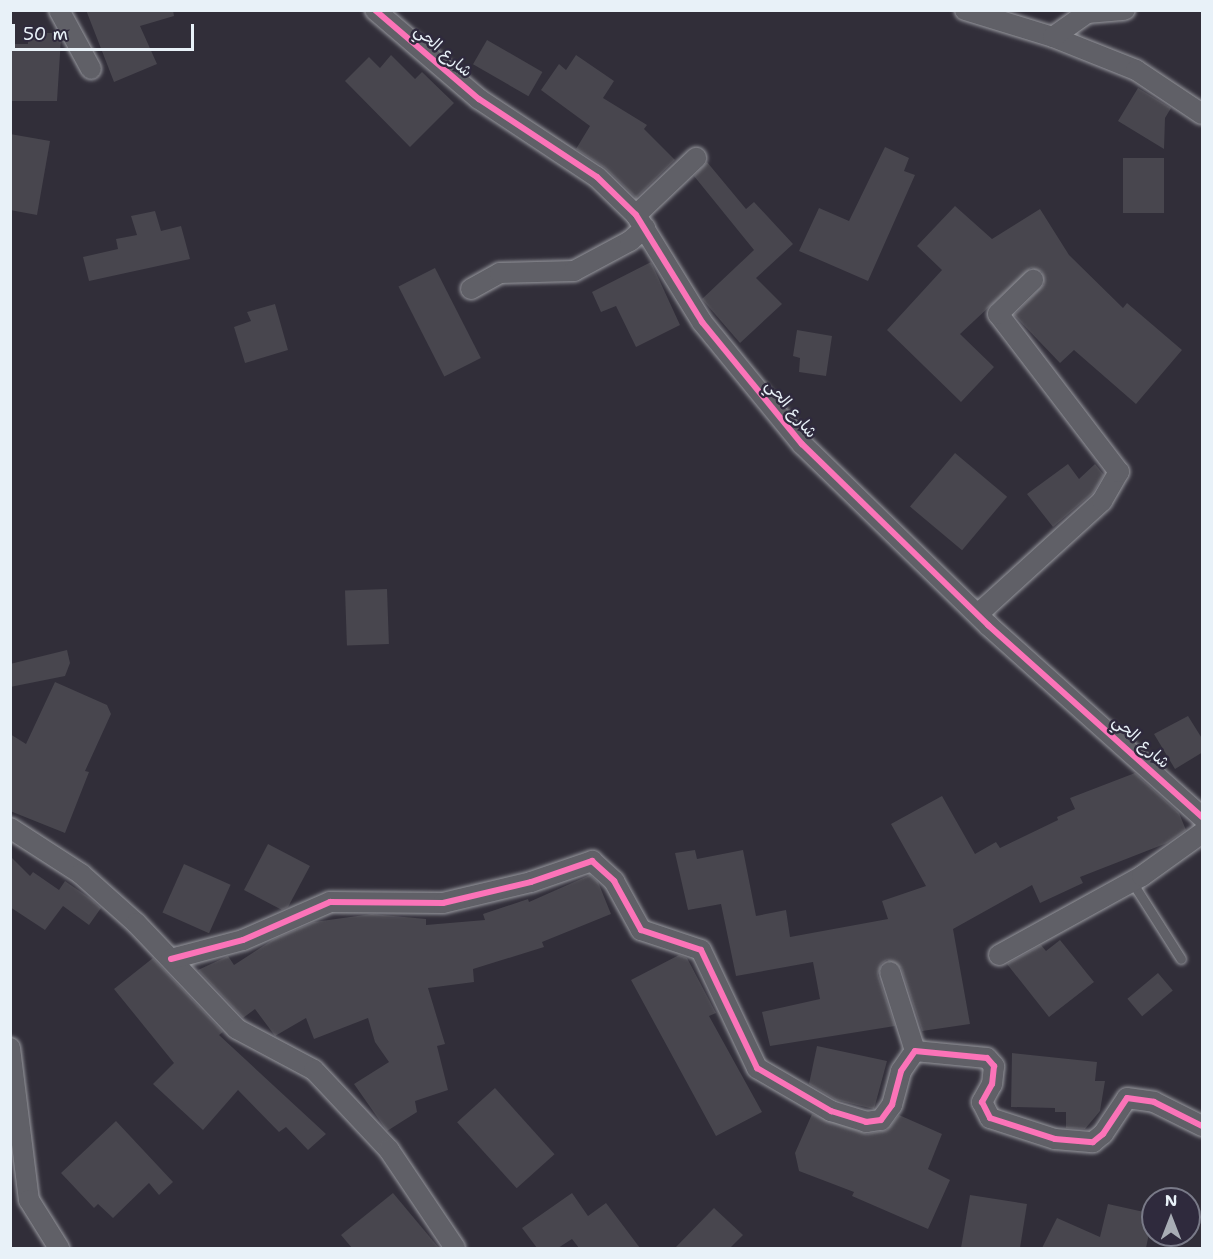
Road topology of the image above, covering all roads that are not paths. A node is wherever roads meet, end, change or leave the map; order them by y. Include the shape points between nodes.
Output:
1 (59, 10) edge
2 (375, 10) edge
3 (965, 10) edge
4 (1125, 10) edge
5 (1053, 37) junction
6 (91, 69) dead end
7 (1203, 114) edge
8 (696, 158) dead end
9 (641, 221) junction
10 (1033, 280) dead end
11 (471, 289) dead end
12 (978, 614) junction
13 (1203, 817) edge
14 (10, 828) edge
15 (1203, 833) edge
16 (1132, 882) junction
17 (999, 955) dead end
18 (171, 959) junction
19 (1181, 959) dead end
20 (890, 972) dead end
21 (10, 1047) edge
22 (915, 1051) junction
23 (1203, 1126) edge
24 (59, 1248) edge
25 (455, 1248) edge

1 - 6 street
2 - 9 street, شارع الحي via 479,99 597,177
3 - 5 street
4 - 5 street via 1087,13
5 - 7 street via 1136,70
8 - 9 street
9 - 11 street via 630,241 574,271 500,273
9 - 12 street, شارع الحي via 702,322 802,444
10 - 12 street via 998,314 1119,472 1101,501
12 - 13 street, شارع الحي
14 - 18 street via 81,874
15 - 16 street
16 - 17 street
16 - 19 lane
18 - 22 street via 243,940 330,902 443,903 531,882 592,861 614,880 641,930 701,950 757,1068 831,1111 866,1122 881,1120 892,1105 901,1071
18 - 25 street via 237,1029 314,1070 389,1150
20 - 22 street
21 - 24 street via 29,1200
22 - 23 street via 987,1058 994,1066 992,1084 982,1102 990,1118 1055,1139 1093,1142 1103,1134 1127,1098 1154,1102

